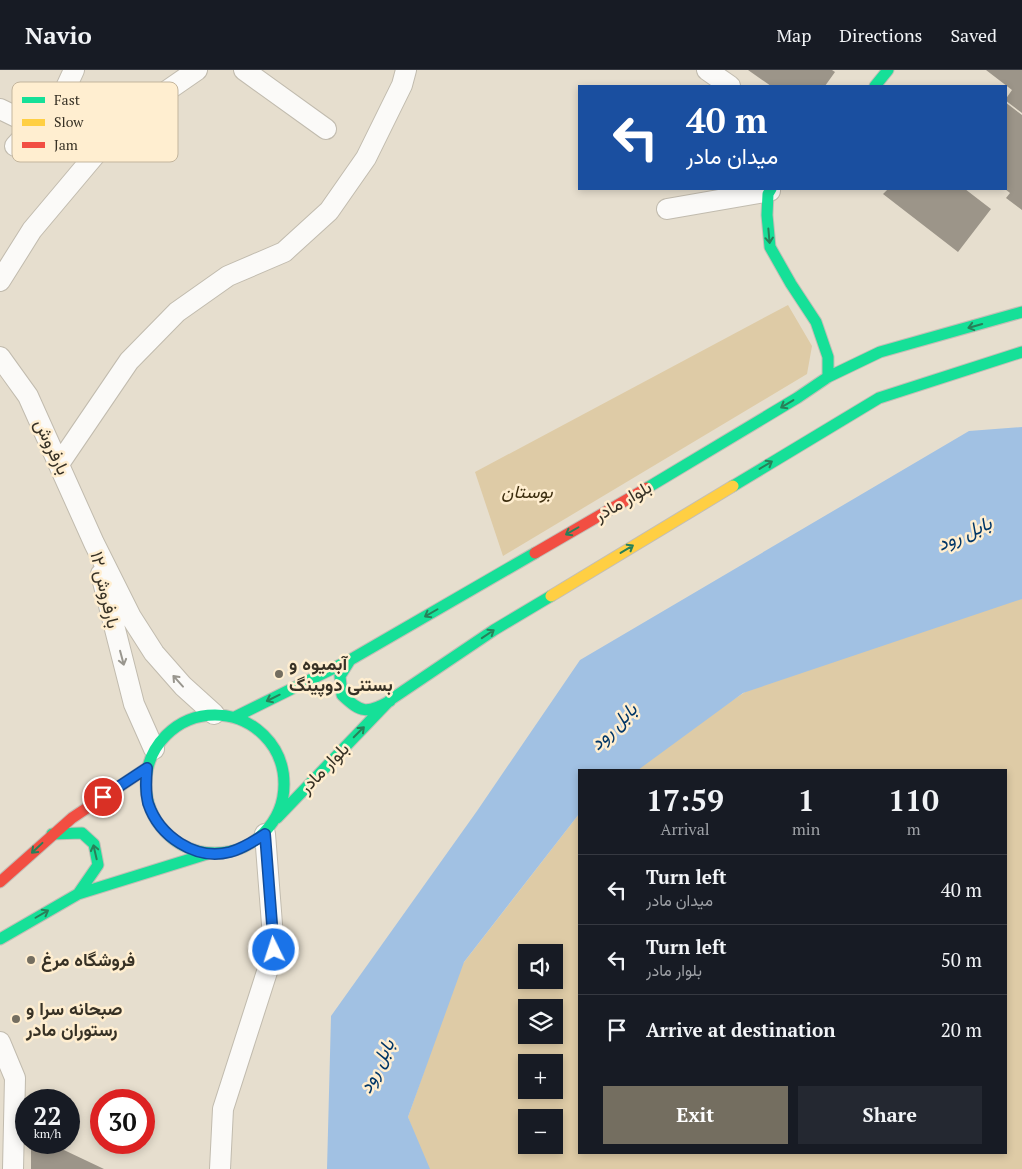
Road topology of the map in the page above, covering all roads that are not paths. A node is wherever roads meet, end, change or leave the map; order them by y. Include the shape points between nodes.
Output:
1 (74, 70) edge
2 (197, 70) edge
3 (244, 70) edge
4 (406, 70) edge
5 (707, 70) edge
6 (888, 70) edge
7 (68, 82) edge
8 (178, 83) edge
9 (729, 85) edge
10 (876, 85) edge
11 (0, 109) edge
12 (12, 115) edge
13 (326, 129) dead end
14 (89, 162) edge
15 (771, 190) edge
16 (668, 208) dead end
17 (0, 281) edge
18 (1022, 312) edge
19 (1022, 352) edge
20 (0, 356) edge
21 (828, 377) junction
22 (59, 464) junction
23 (94, 543) junction
24 (350, 660) junction
25 (390, 700) junction
26 (214, 714) junction
27 (235, 716) junction
28 (154, 749) junction
29 (147, 768) junction
30 (277, 818) junction
31 (52, 834) junction
32 (265, 834) junction
33 (210, 853) junction
34 (0, 882) edge
35 (78, 894) junction
36 (0, 939) edge
37 (0, 1042) edge
38 (13, 1169) edge
39 (220, 1169) edge

1 - 7 street
2 - 8 street
3 - 13 street
4 - 22 street via 402,85 366,158 329,211 284,252 228,276 177,312 129,361
5 - 9 street
6 - 10 main road
11 - 12 street
14 - 17 street via 32,230
15 - 16 street
15 -> 21 main road via 767,215 770,247 816,322 828,357
18 -> 21 main road, بلوار مادر via 880,352
25 -> 19 main road, بلوار مادر via 494,630 879,398
20 - 22 street, بارفروش via 28,396
21 -> 24 main road, بلوار مادر via 634,495
22 - 23 street, بارفروش
26 -> 23 street, بارفروش ۱۲ via 154,653
23 -> 28 street, بارفروش ۱۲ via 134,704
24 - 25 main road via 340,676 342,695 356,708 374,710
24 -> 27 main road, بلوار مادر
30 -> 25 main road, بلوار مادر
26 - 27 main road
26 - 28 main road via 190,718 170,731
27 - 30 main road via 254,725 269,739 280,757 285,784
28 - 29 main road
29 - 31 main road
29 - 33 main road via 145,785 154,818 178,842 193,850
30 - 32 main road
31 -> 34 main road
35 -> 31 main road via 98,865 94,844 82,832
32 - 33 main road via 236,850
32 - 39 street via 274,950 222,1109
33 - 35 main road
36 -> 35 main road
37 - 38 street via 15,1078

